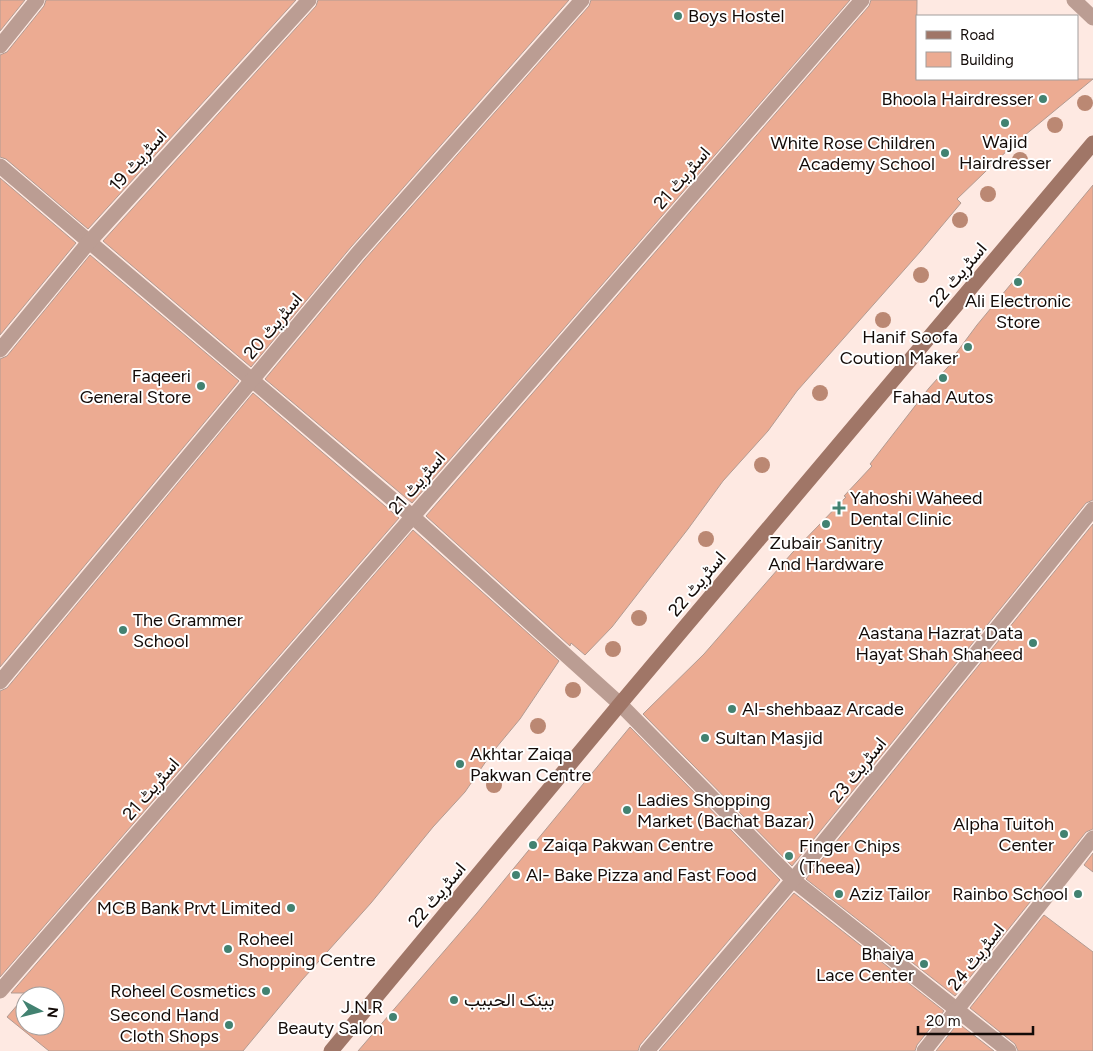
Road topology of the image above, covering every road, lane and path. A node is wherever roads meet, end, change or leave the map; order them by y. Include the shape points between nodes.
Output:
1 (38, 0) edge
2 (309, 0) edge
3 (582, 0) edge
4 (862, 0) edge
5 (1074, 0) edge
6 (1093, 18) edge
7 (0, 46) edge
8 (1093, 143) edge
9 (0, 166) edge
10 (89, 242) junction
11 (0, 350) edge
12 (253, 381) junction
13 (1093, 509) edge
14 (412, 516) junction
15 (0, 682) edge
16 (620, 704) junction
17 (1093, 838) edge
18 (793, 880) junction
19 (0, 991) edge
20 (957, 1010) junction
21 (331, 1051) edge
22 (647, 1051) edge
23 (924, 1051) edge
24 (1009, 1051) edge

1 - 7 street
2 - 10 street, اسٹریٹ 19
3 - 12 street, اسٹریٹ 20 via 358,253
4 - 14 street, اسٹریٹ 21
5 - 6 street
8 - 16 street, اسٹریٹ 22
9 - 10 street
10 - 11 street, اسٹریٹ 19
10 - 12 street
12 - 14 street
12 - 15 street, اسٹریٹ 20
13 - 18 street, اسٹریٹ 23
14 - 16 street
14 - 19 street, اسٹریٹ 21
16 - 18 street
16 - 21 street, اسٹریٹ 22
17 - 20 street, اسٹریٹ 24
18 - 20 street
18 - 22 street, اسٹریٹ 23
20 - 23 street, اسٹریٹ 24
20 - 24 street

